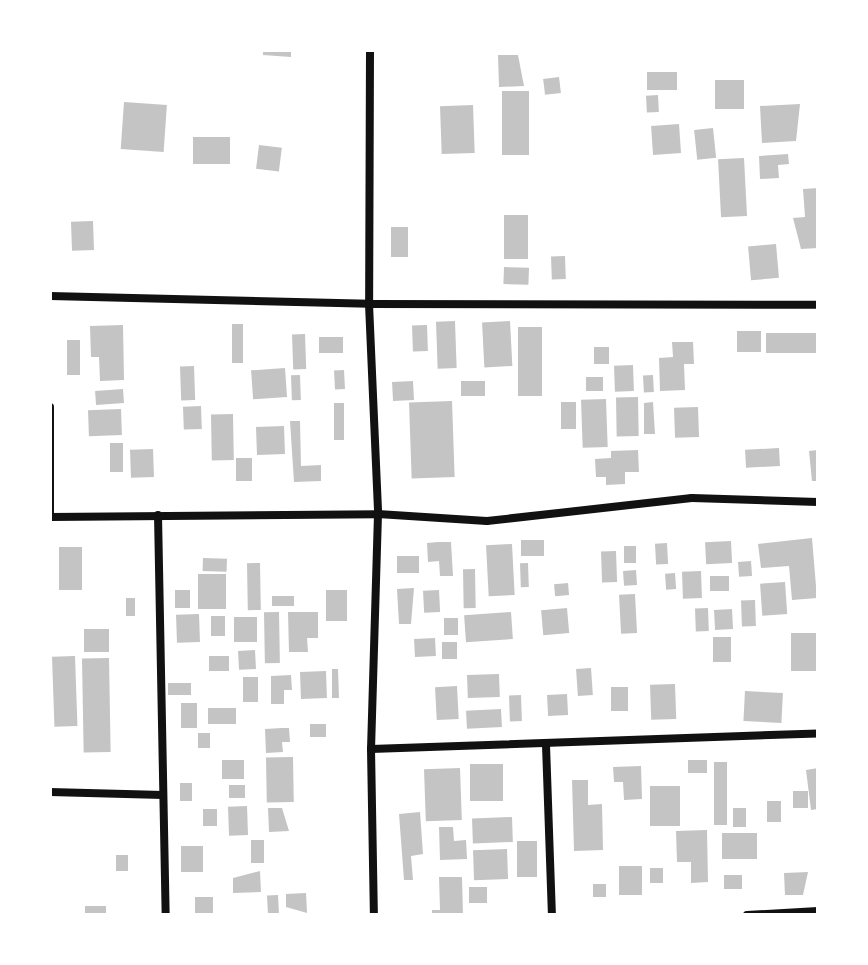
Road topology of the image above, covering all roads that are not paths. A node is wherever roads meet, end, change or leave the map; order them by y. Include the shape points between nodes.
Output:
1 (370, 50) edge
2 (50, 296) edge
3 (369, 304) junction
4 (818, 305) edge
5 (50, 407) edge
6 (818, 502) edge
7 (378, 514) junction
8 (158, 515) junction
9 (50, 517) edge
10 (818, 733) edge
11 (546, 745) junction
12 (371, 749) junction
13 (50, 792) edge
14 (163, 795) junction
15 (818, 911) edge
16 (166, 915) edge
17 (374, 915) edge
18 (552, 915) edge
19 (747, 915) edge

1 - 3 street
2 - 3 street
3 - 4 street
3 - 7 street
5 - 9 street
6 - 7 street via 692,498 487,521
7 - 8 street
7 - 12 street
8 - 9 street
8 - 14 street
10 - 11 street
11 - 12 street
11 - 18 street
12 - 17 street
13 - 14 street
14 - 16 street
15 - 19 street

